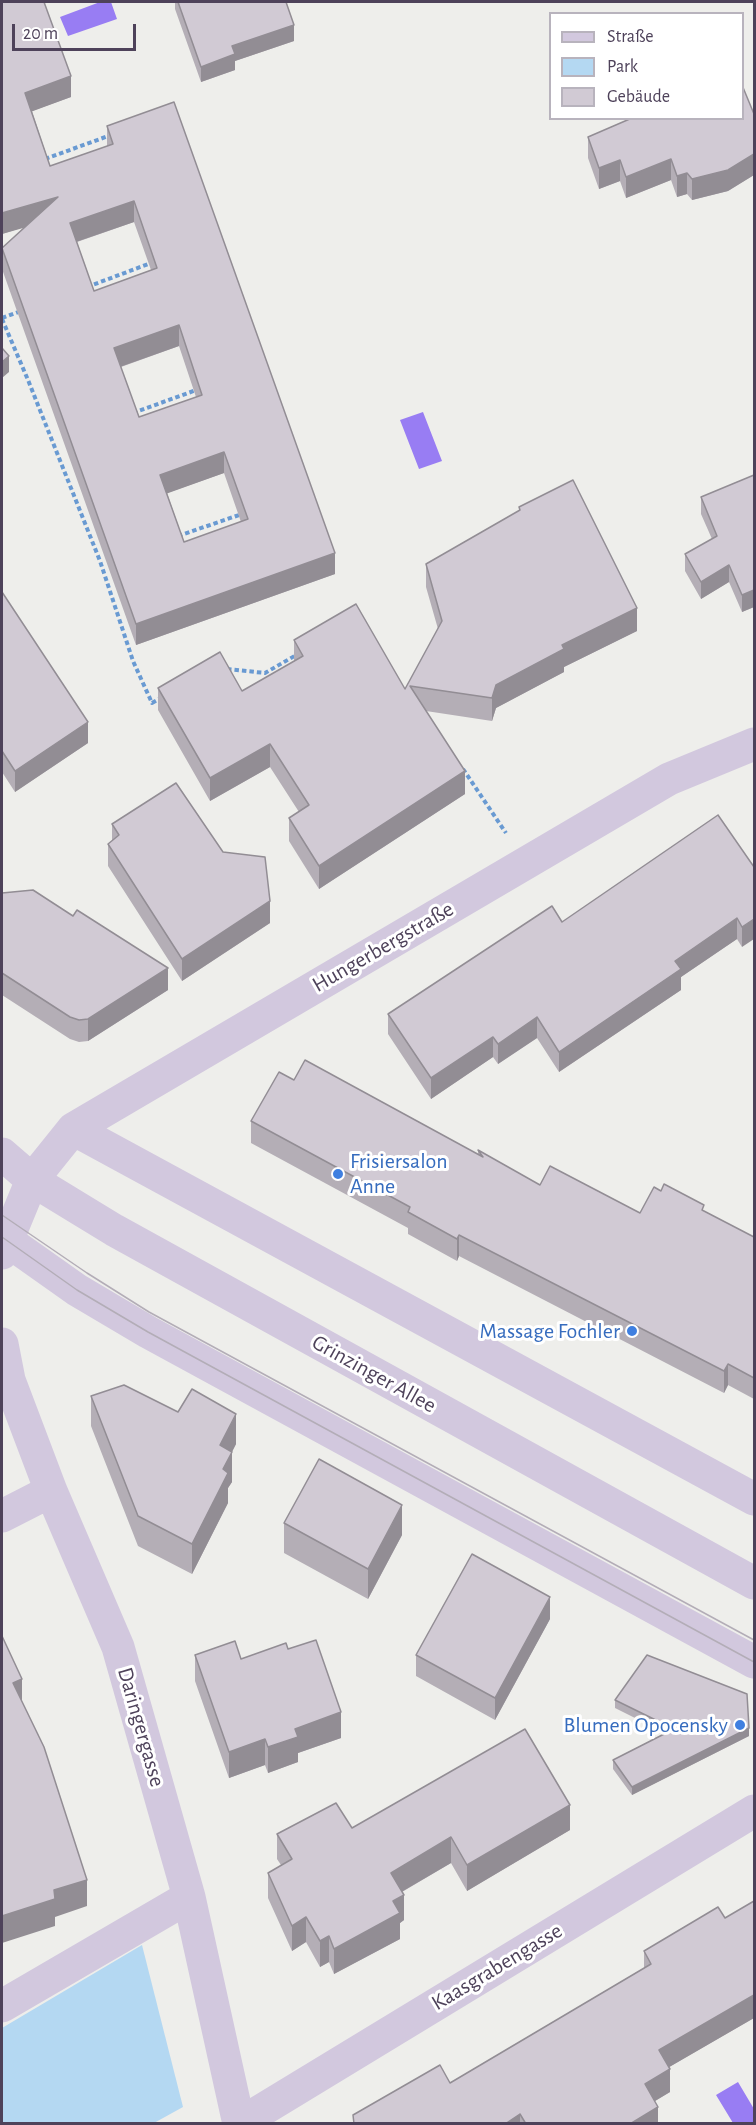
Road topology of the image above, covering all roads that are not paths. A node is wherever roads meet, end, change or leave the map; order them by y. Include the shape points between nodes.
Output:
1 (754, 744) edge
2 (74, 1129) junction
3 (2, 1154) edge
4 (32, 1180) junction
5 (3, 1244) edge
6 (2, 1344) edge
7 (51, 1491) junction
8 (754, 1500) edge
9 (2, 1516) edge
10 (754, 1583) edge
11 (754, 1662) edge
12 (754, 1811) edge
13 (189, 1897) junction
14 (2, 2006) edge
15 (239, 2123) edge

1 - 2 street, Hungerbergstraße via 669,779
2 - 4 street, Hungerbergstraße
2 - 8 street
3 - 4 street, Grinzinger Allee
4 - 5 street
4 - 10 street, Grinzinger Allee via 114,1230
5 - 11 street via 148,1332
6 - 7 street, Daringergasse via 9,1380
7 - 9 street
7 - 13 street, Daringergasse via 118,1647
12 - 15 street, Kaasgrabengasse
13 - 14 street
13 - 15 street, Daringergasse

